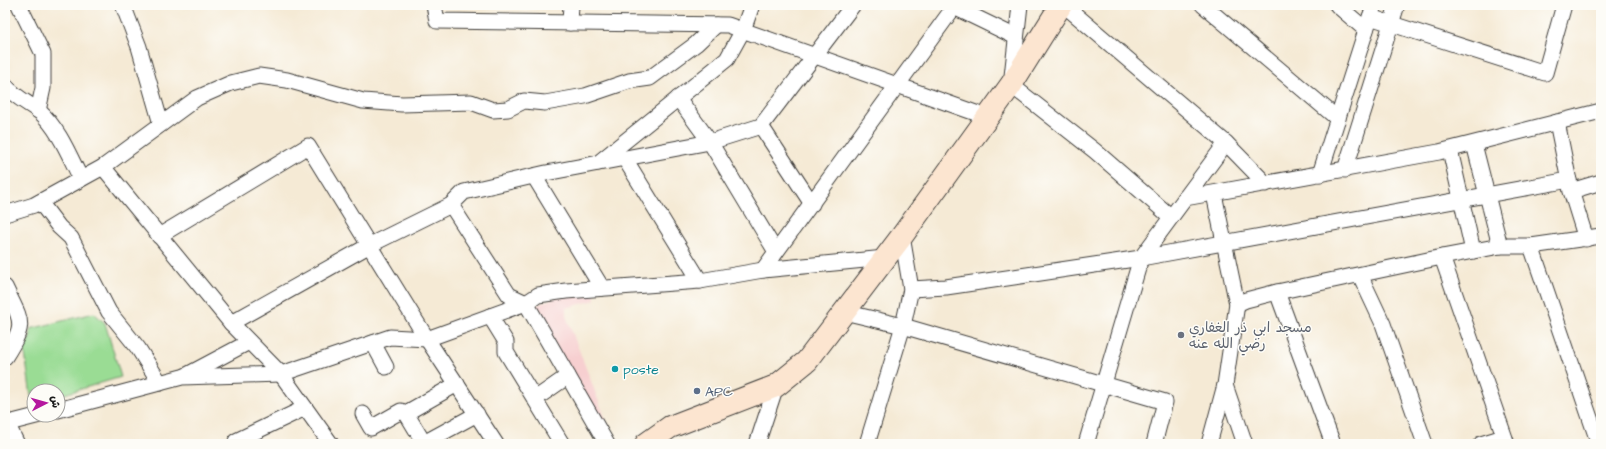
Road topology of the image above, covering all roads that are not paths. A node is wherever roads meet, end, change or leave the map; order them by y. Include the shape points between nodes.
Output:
1 (19, 5) edge
2 (123, 5) edge
3 (434, 5) edge
4 (571, 5) edge
5 (744, 5) edge
6 (752, 5) edge
7 (853, 5) edge
8 (1020, 5) edge
9 (1062, 5) edge
10 (1203, 5) edge
11 (1337, 5) edge
12 (1397, 5) edge
13 (1564, 5) edge
14 (958, 7) edge
15 (1370, 18) edge
16 (570, 23) junction
17 (1391, 24) junction
18 (716, 25) junction
19 (743, 30) junction
20 (1016, 37) junction
21 (814, 56) junction
22 (5, 85) edge
23 (1010, 85) junction
24 (898, 86) junction
25 (678, 98) junction
26 (38, 111) junction
27 (1601, 111) edge
28 (987, 117) junction
29 (1338, 118) junction
30 (1557, 122) junction
31 (161, 124) junction
32 (761, 126) junction
33 (710, 142) junction
34 (1226, 143) junction
35 (1474, 144) junction
36 (1450, 150) junction
37 (625, 159) junction
38 (597, 164) junction
39 (103, 167) junction
40 (1345, 170) junction
41 (1320, 174) junction
42 (534, 176) junction
43 (81, 179) junction
44 (1601, 182) edge
45 (1266, 184) junction
46 (1570, 185) junction
47 (1214, 194) junction
48 (1486, 195) junction
49 (1185, 198) junction
50 (1460, 200) junction
51 (40, 202) junction
52 (812, 204) junction
53 (451, 206) junction
54 (5, 214) edge
55 (1171, 217) junction
56 (159, 236) junction
57 (902, 236) junction
58 (1601, 236) edge
59 (1586, 238) junction
60 (1223, 243) junction
61 (370, 245) junction
62 (1500, 246) junction
63 (1531, 246) junction
64 (1473, 251) junction
65 (776, 252) junction
66 (1442, 257) junction
67 (885, 258) junction
68 (1141, 258) junction
69 (763, 270) junction
70 (1360, 275) junction
71 (700, 281) junction
72 (5, 287) edge
73 (602, 288) junction
74 (911, 289) junction
75 (1277, 292) junction
76 (526, 303) junction
77 (1237, 304) junction
78 (844, 312) junction
79 (490, 316) junction
80 (230, 323) junction
81 (903, 326) junction
82 (427, 339) junction
83 (249, 342) junction
84 (373, 343) junction
85 (5, 357) edge
86 (386, 367) dead end
87 (281, 374) junction
88 (568, 376) junction
89 (182, 377) junction
90 (160, 383) junction
91 (457, 384) junction
92 (1103, 384) junction
93 (1225, 385) junction
94 (776, 386) junction
95 (534, 399) junction
96 (66, 408) edge
97 (305, 408) junction
98 (406, 413) junction
99 (363, 414) dead end
100 (477, 414) junction
101 (26, 418) edge
102 (5, 422) edge
103 (1506, 440) edge
104 (236, 441) dead end
105 (428, 442) edge
106 (17, 444) edge
107 (331, 444) edge
108 (496, 444) edge
109 (562, 444) edge
110 (607, 444) edge
111 (643, 444) edge
112 (646, 444) edge
113 (757, 444) edge
114 (867, 444) edge
115 (1086, 444) edge
116 (1154, 444) edge
117 (1209, 444) edge
118 (1245, 444) edge
119 (1332, 444) edge
120 (1425, 444) edge
121 (1481, 444) edge
122 (1599, 444) edge

1 - 26 street via 43,54 43,88
2 - 31 street via 139,47
3 - 16 street via 437,21
4 - 16 street
5 - 19 street
6 - 19 street
7 - 21 street
8 - 20 street
9 - 23 street
9 - 34 street
10 - 29 street
11 - 15 street
12 - 17 street
13 - 17 street via 1545,73
14 - 20 street
14 - 24 street
15 - 17 street
15 - 29 street
16 - 18 street
17 - 40 street
18 - 19 street via 728,25
18 - 31 street via 696,44 650,78 623,83 585,96 545,103 524,101 508,108 493,110 471,102 402,104 363,101 287,80 259,76 231,83 197,98
19 - 21 street
19 - 25 street via 727,58
20 - 23 street
21 - 24 street
21 - 32 street
22 - 26 street via 10,92 20,96
23 - 28 street
23 - 55 street via 1095,151
24 - 28 street
24 - 52 street
25 - 33 street
25 - 38 street
26 - 43 street via 56,129
27 - 30 street
28 - 57 street
29 - 41 street
30 - 35 street
30 - 46 street
31 - 39 street
32 - 33 street
32 - 52 street
33 - 37 street
33 - 65 street
34 - 45 street
34 - 49 street
35 - 36 street
35 - 48 street
36 - 40 street
36 - 50 street
37 - 38 street
37 - 71 street
38 - 42 street
39 - 43 street
39 - 56 street
40 - 41 street
41 - 45 street
42 - 53 street via 464,192
42 - 73 street
43 - 51 street
44 - 46 street
45 - 47 street
46 - 48 street
46 - 59 street
47 - 49 street
47 - 60 street
48 - 50 street
48 - 62 street
49 - 55 street
50 - 60 street
50 - 64 street
51 - 54 street
51 - 90 street via 71,238 109,312 138,348
52 - 65 street
53 - 61 street
53 - 76 street via 509,295
55 - 68 street
56 - 61 street via 308,146
56 - 80 street
57 - 67 street
57 - 74 street
58 - 59 street
59 - 63 street
60 - 68 street
60 - 77 street
61 - 80 street
61 - 82 street
62 - 63 street
62 - 64 street
63 - 122 street
64 - 66 street
65 - 69 street
66 - 70 street
66 - 103 street
67 - 69 street
67 - 78 street
68 - 74 street via 946,287
68 - 92 street
69 - 71 street
70 - 75 street
70 - 120 street via 1383,324
71 - 73 street
72 - 85 street via 18,315 20,326 18,337
73 - 76 street via 538,295
74 - 81 street
75 - 77 street
75 - 119 street
76 - 79 street
76 - 88 street
77 - 93 street
78 - 81 street
78 - 94 street via 807,361
79 - 82 street
79 - 95 street via 506,342 506,352
80 - 83 street
81 - 92 street
81 - 114 street
82 - 84 street via 390,337
82 - 91 street
83 - 87 street
83 - 89 street
84 - 86 street
84 - 87 street
87 - 89 street
87 - 97 street
88 - 95 street
88 - 110 street
89 - 90 street
90 - 96 street
91 - 98 street
91 - 100 street
92 - 115 street
92 - 116 street via 1165,402
93 - 117 street
93 - 118 street
94 - 112 street via 670,427
94 - 113 street
95 - 109 street
97 - 104 street
97 - 107 street
98 - 99 street via 401,411 371,428
98 - 105 street
100 - 105 street
100 - 108 street
101 - 102 street
102 - 106 street
103 - 121 street
111 - 112 street

